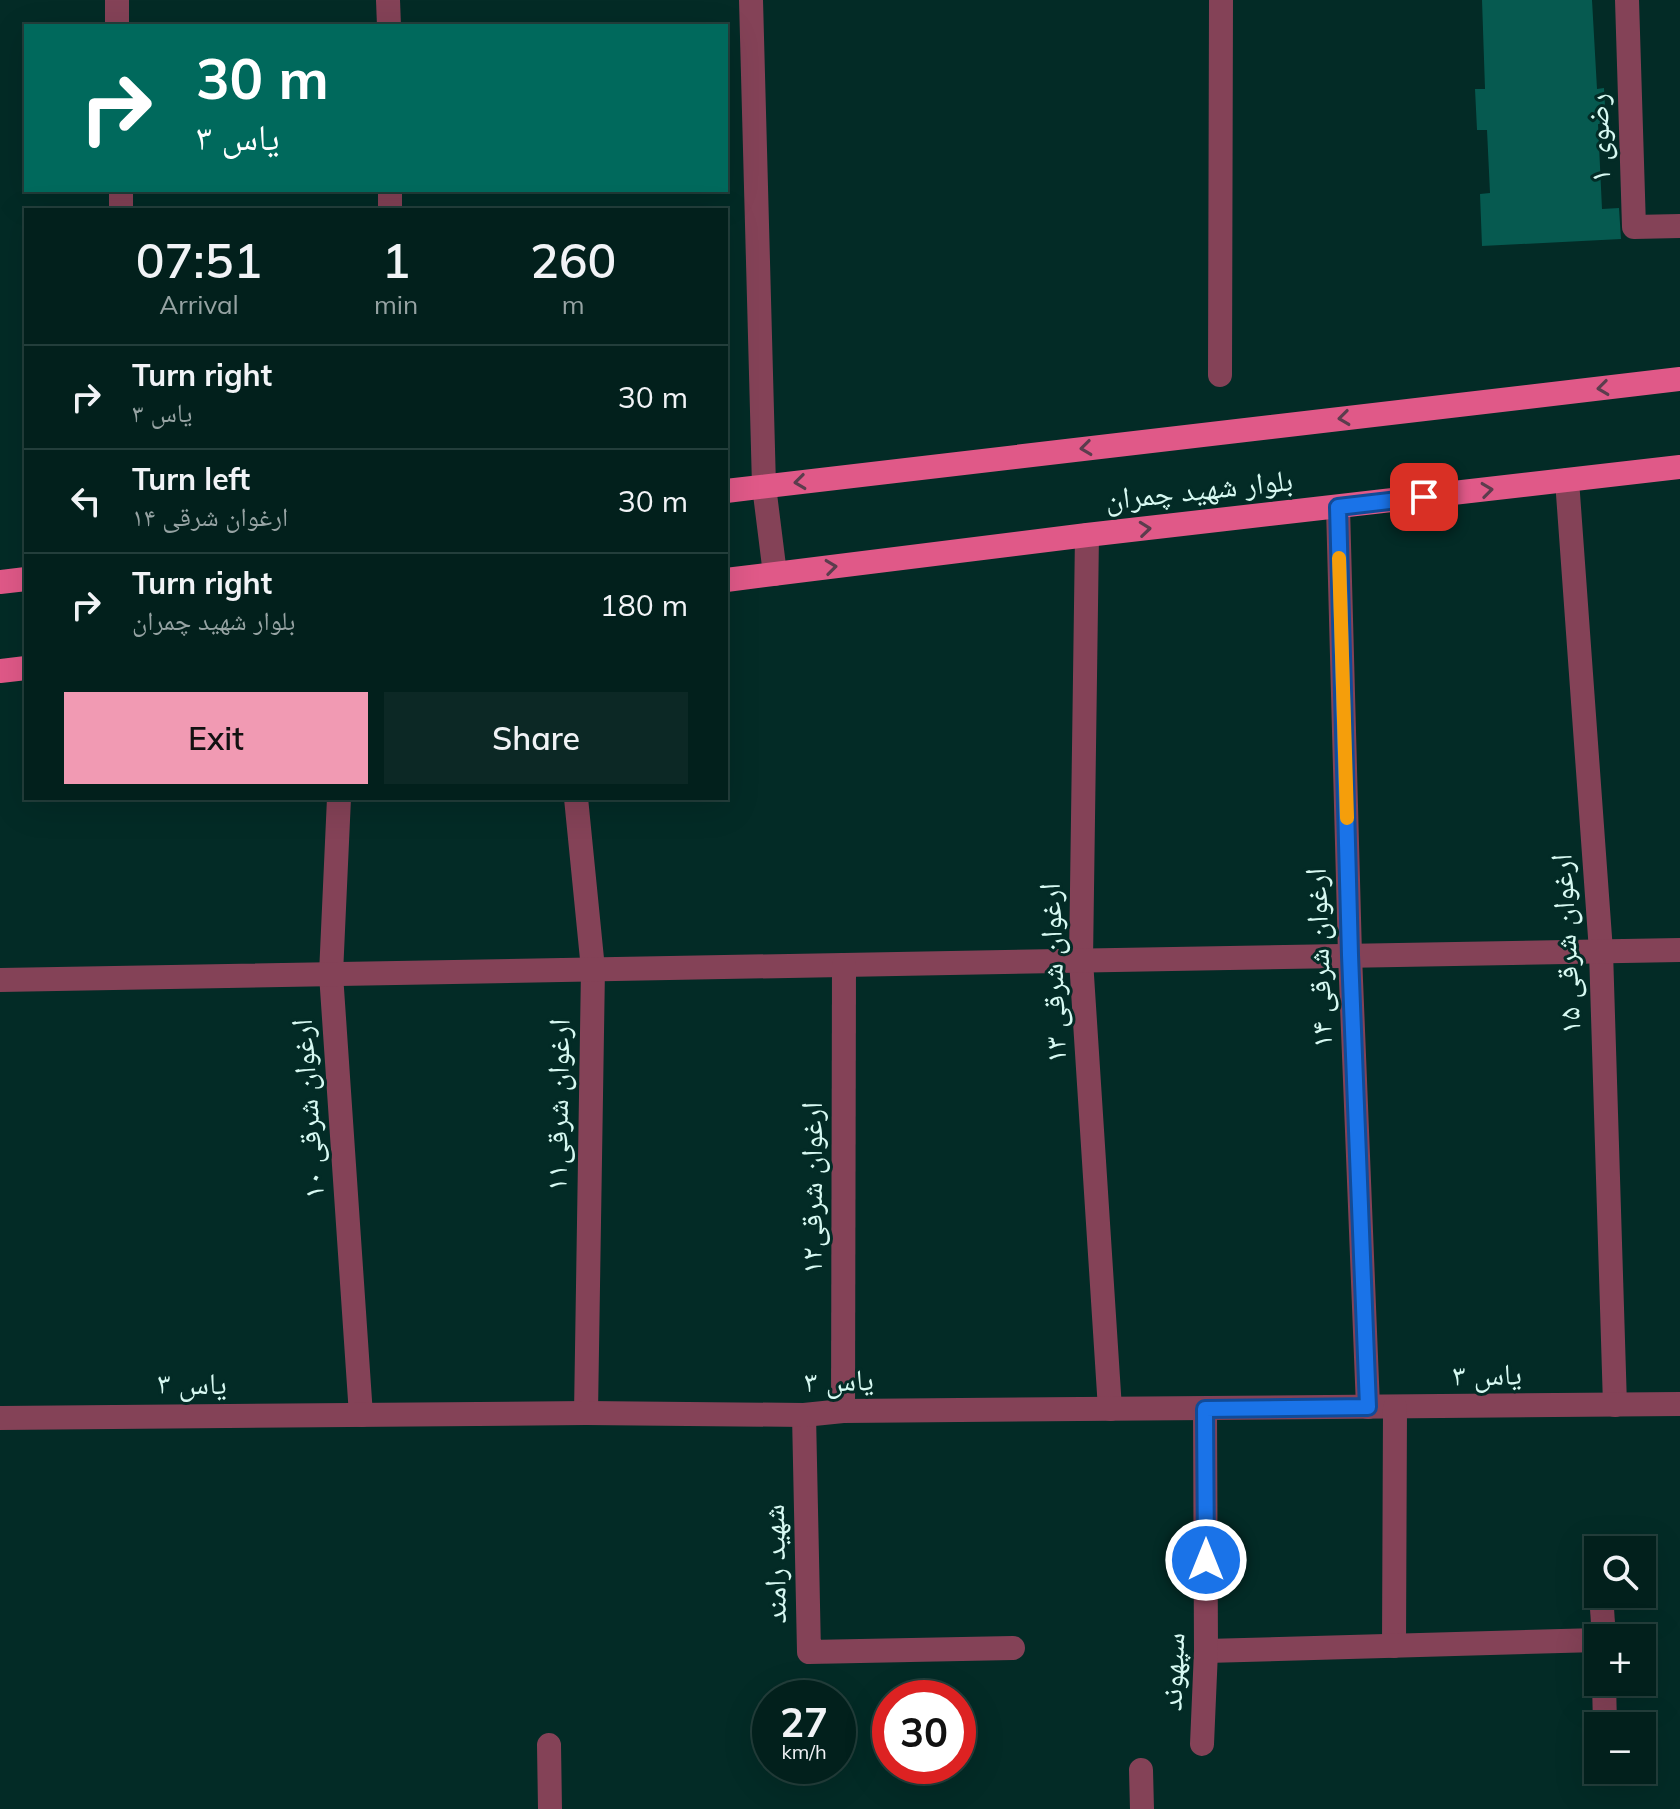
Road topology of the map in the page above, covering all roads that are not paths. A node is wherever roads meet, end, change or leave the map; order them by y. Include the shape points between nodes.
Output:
1 (117, 0) edge
2 (388, 0) edge
3 (751, 0) edge
4 (1221, 0) edge
5 (1627, 0) edge
6 (117, 24) edge
7 (389, 24) edge
8 (1680, 226) edge
9 (1220, 375) dead end
10 (1680, 379) edge
11 (1680, 467) edge
12 (1567, 480) junction
13 (764, 486) junction
14 (728, 491) edge
15 (1338, 507) junction
16 (1087, 535) junction
17 (775, 574) junction
18 (24, 579) edge
19 (728, 580) edge
20 (0, 582) edge
21 (24, 668) edge
22 (0, 671) edge
23 (339, 800) edge
24 (576, 800) edge
25 (1680, 950) edge
26 (1601, 951) junction
27 (1350, 955) junction
28 (1081, 960) junction
29 (844, 965) junction
30 (593, 969) junction
31 (331, 974) junction
32 (0, 980) edge
33 (1680, 1404) edge
34 (1615, 1405) junction
35 (1368, 1407) junction
36 (1395, 1408) junction
37 (1110, 1409) junction
38 (1205, 1409) junction
39 (843, 1411) junction
40 (586, 1413) junction
41 (361, 1415) junction
42 (804, 1415) junction
43 (0, 1418) edge
44 (1584, 1640) edge
45 (1394, 1646) junction
46 (1013, 1648) dead end
47 (1206, 1651) junction
48 (1202, 1744) dead end
49 (549, 1745) dead end
50 (1141, 1770) dead end
51 (550, 1809) edge
52 (1142, 1809) edge

1 - 6 street
2 - 7 street
3 - 13 street
4 - 9 street
5 - 8 street, رضوی ۱ via 1634,227
10 -> 13 main road, بلوار شهید چمران
11 - 12 main road, بلوار شهید چمران
15 -> 12 main road, بلوار شهید چمران
12 - 26 street, ارغوان شرقی ۱۵
13 - 14 main road, بلوار شهید چمران
13 - 17 street
16 -> 15 main road, بلوار شهید چمران
15 - 27 street, ارغوان شرقی ۱۴
17 -> 16 main road, بلوار شهید چمران
16 - 28 street, ارغوان شرقی ۱۳
17 - 19 main road, بلوار شهید چمران
18 - 20 main road
21 - 22 main road
23 - 31 street, ارغوان شرقی ۱۰
24 - 30 street, ارغوان شرقی۱۱
25 - 26 street
26 - 27 street
26 - 34 street, ارغوان شرقی ۱۵
27 - 28 street
27 - 35 street, ارغوان شرقی ۱۴
28 - 29 street
28 - 37 street, ارغوان شرقی ۱۳
29 - 30 street
29 - 39 street, ارغوان شرقی۱۲
30 - 31 street
30 - 40 street, ارغوان شرقی۱۱
31 - 32 street
31 - 41 street, ارغوان شرقی ۱۰
33 - 34 street, یاس ۳
34 - 36 street, یاس ۳
35 - 36 street, یاس ۳
35 - 38 street, یاس ۳
36 - 45 street
37 - 38 street, یاس ۳
37 - 39 street, یاس ۳
38 - 47 street, سپهوند
39 - 42 street, یاس ۳
40 - 41 street, یاس ۳
40 - 42 street, یاس ۳
41 - 43 street, یاس ۳
42 - 46 street, شهید رامند via 809,1652
44 - 45 street
45 - 47 street
47 - 48 street, سپهوند
49 - 51 street
50 - 52 street

